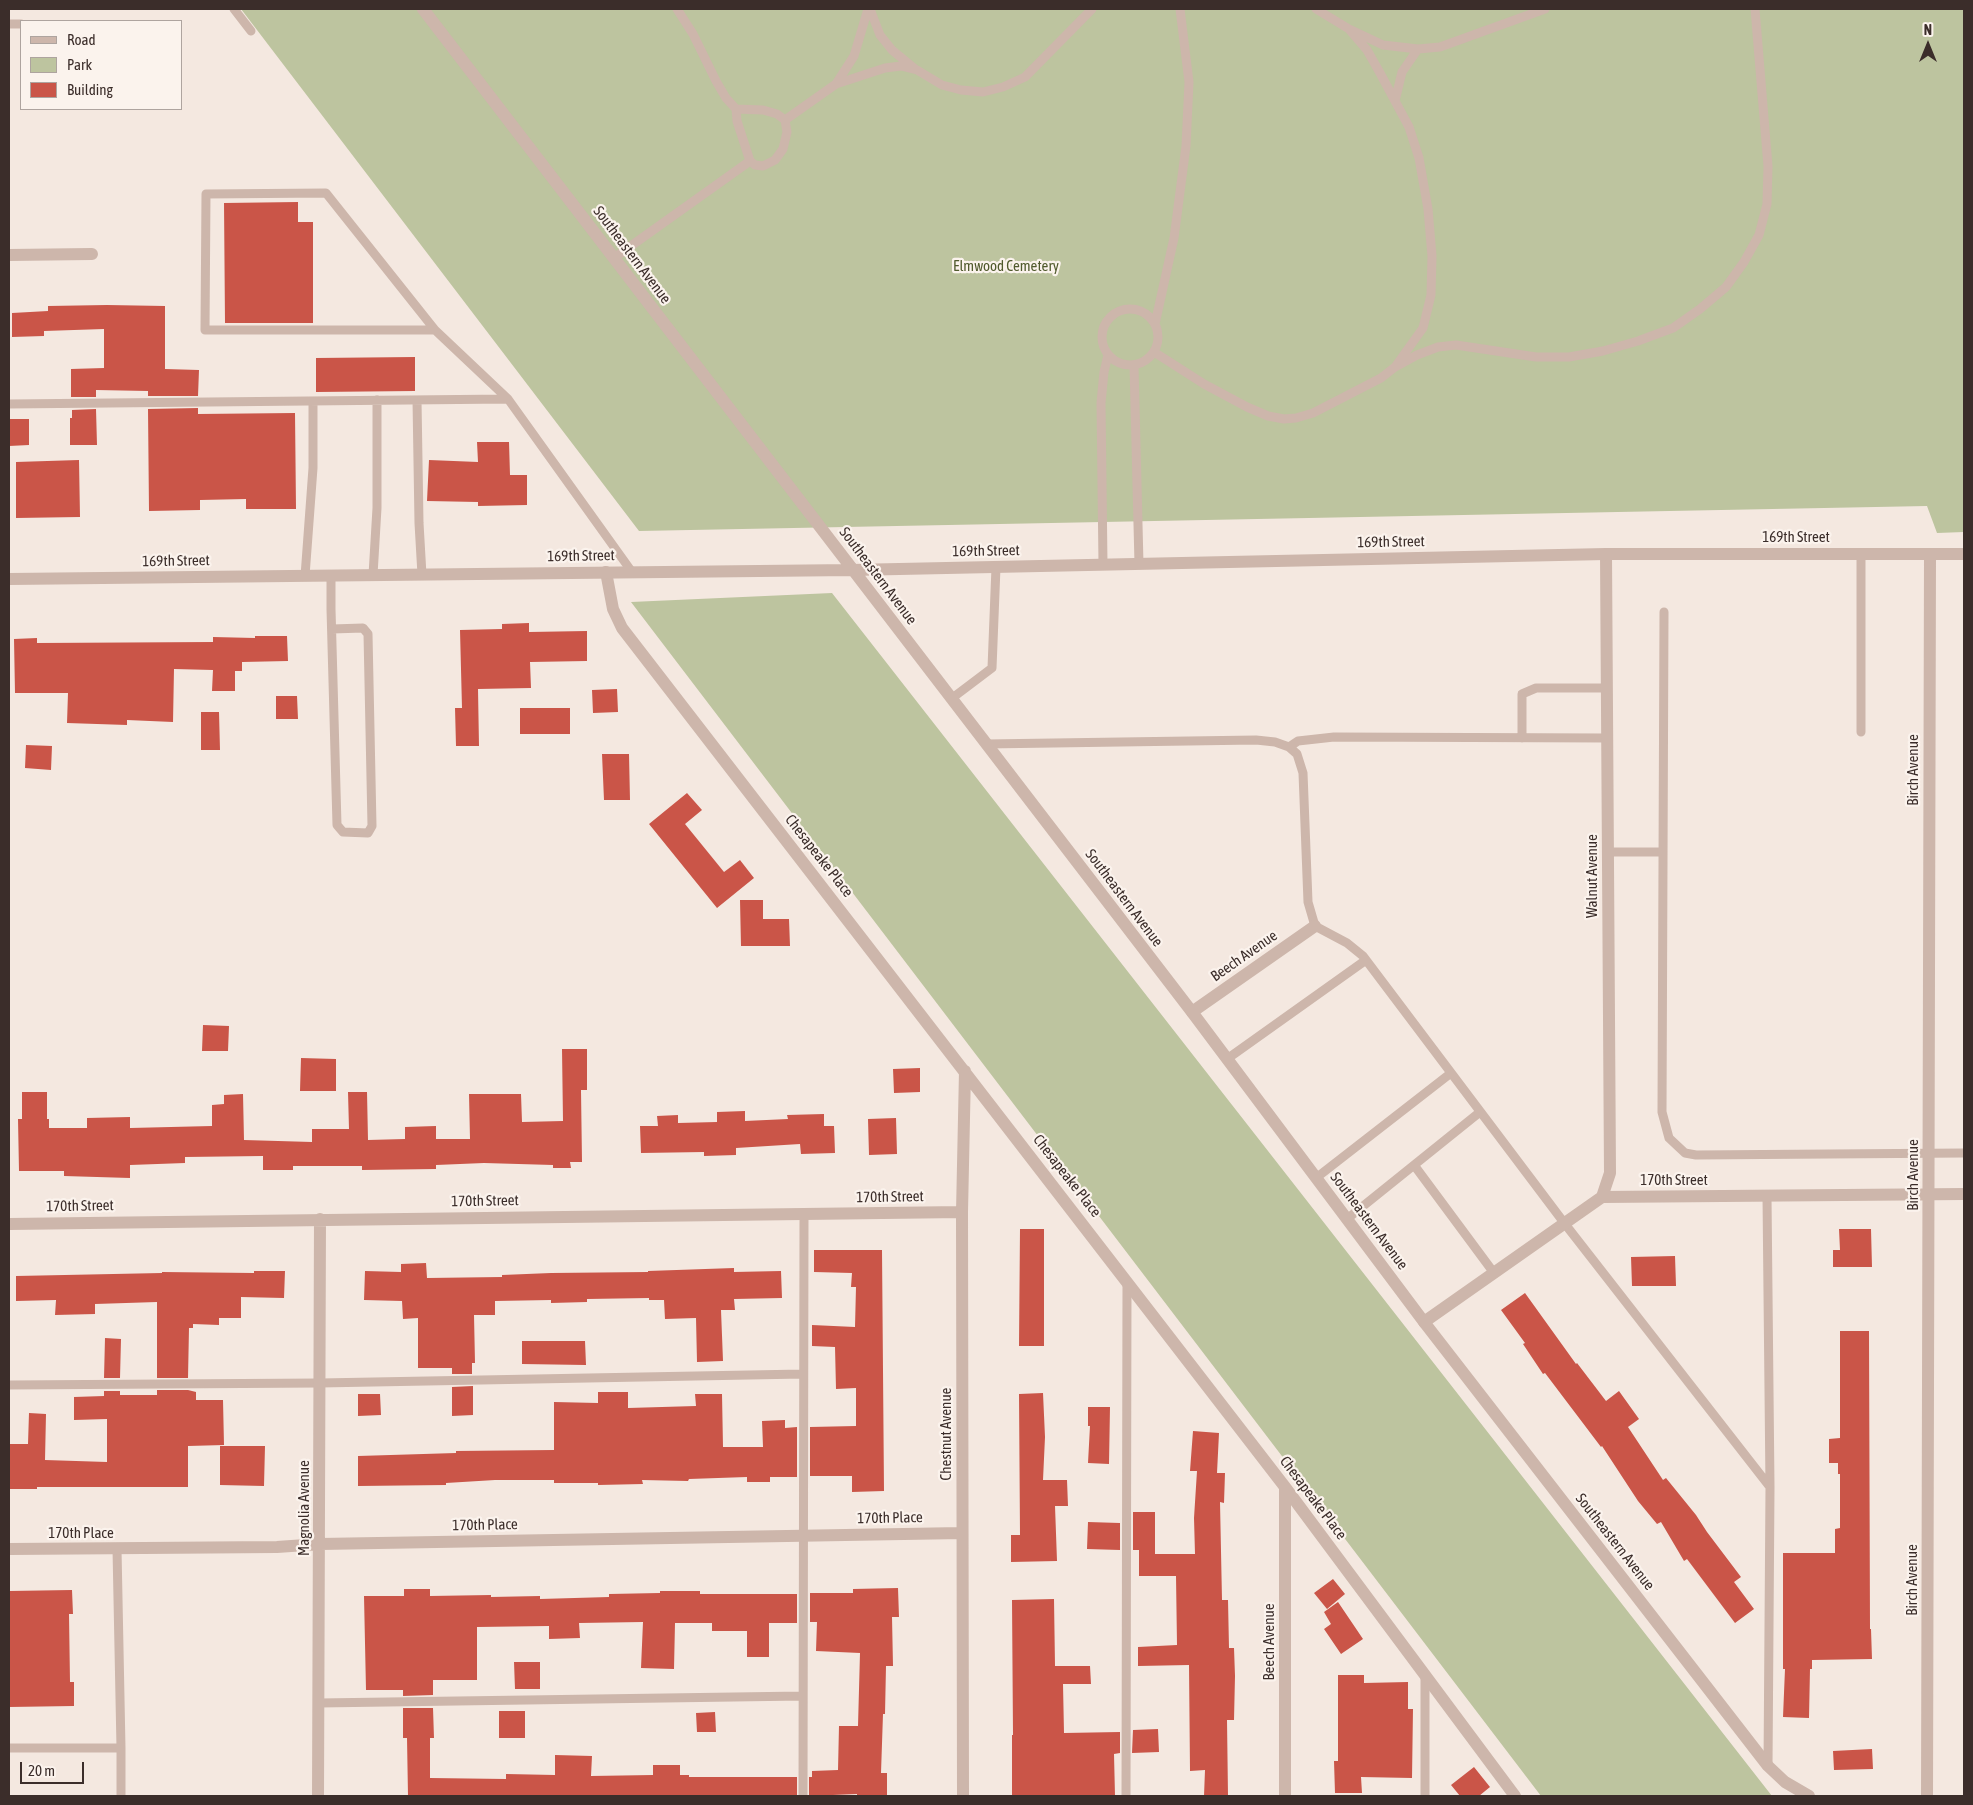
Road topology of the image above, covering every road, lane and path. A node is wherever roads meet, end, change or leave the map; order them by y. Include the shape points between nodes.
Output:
1 (234, 9) edge
2 (423, 9) edge
3 (677, 9) edge
4 (869, 9) edge
5 (1092, 9) edge
6 (1316, 9) edge
7 (1545, 9) edge
8 (1755, 9) edge
9 (1178, 11) edge
10 (1349, 29) junction
11 (251, 31) dead end
12 (1418, 49) junction
13 (917, 70) junction
14 (836, 84) junction
15 (1395, 101) junction
16 (736, 110) junction
17 (785, 120) junction
18 (750, 161) junction
19 (92, 254) dead end
20 (9, 255) edge
21 (614, 258) junction
22 (1156, 324) junction
23 (435, 330) junction
24 (1154, 352) junction
25 (1108, 355) junction
26 (1134, 365) junction
27 (1395, 368) junction
28 (508, 399) junction
29 (377, 400) junction
30 (417, 400) junction
31 (313, 401) junction
32 (9, 404) edge
33 (1606, 554) junction
34 (1861, 554) junction
35 (1930, 554) junction
36 (1964, 554) edge
37 (1103, 564) junction
38 (1139, 564) junction
39 (996, 567) junction
40 (852, 570) junction
41 (606, 572) junction
42 (632, 572) junction
43 (422, 574) junction
44 (373, 575) junction
45 (305, 576) junction
46 (330, 576) junction
47 (9, 579) edge
48 (1664, 612) dead end
49 (332, 629) junction
50 (1607, 688) junction
51 (951, 699) junction
52 (1861, 732) dead end
53 (1522, 738) junction
54 (1608, 738) junction
55 (986, 744) junction
56 (1289, 747) junction
57 (1608, 852) junction
58 (1663, 852) junction
59 (1315, 926) junction
60 (1366, 960) junction
61 (1192, 1012) junction
62 (1227, 1059) junction
63 (965, 1071) junction
64 (1451, 1073) junction
65 (1480, 1112) junction
66 (1929, 1154) junction
67 (1964, 1154) edge
68 (1414, 1165) junction
69 (1316, 1178) junction
70 (1929, 1194) junction
71 (1964, 1194) edge
72 (1767, 1196) junction
73 (1602, 1197) junction
74 (962, 1212) junction
75 (804, 1214) junction
76 (320, 1219) junction
77 (1347, 1219) junction
78 (9, 1224) edge
79 (1565, 1224) junction
80 (1494, 1273) junction
81 (1127, 1282) junction
82 (1424, 1322) junction
83 (803, 1374) junction
84 (320, 1383) junction
85 (9, 1385) edge
86 (1285, 1487) junction
87 (1770, 1487) junction
88 (962, 1533) junction
89 (802, 1536) junction
90 (320, 1544) junction
91 (9, 1549) edge
92 (116, 1549) junction
93 (1425, 1675) junction
94 (803, 1696) junction
95 (319, 1703) junction
96 (9, 1748) edge
97 (121, 1748) junction
98 (1768, 1766) junction
99 (1806, 1795) edge
100 (121, 1796) edge
101 (318, 1796) edge
102 (803, 1796) edge
103 (963, 1796) edge
104 (1126, 1796) edge
105 (1285, 1796) edge
106 (1425, 1796) edge
107 (1514, 1796) edge
108 (1927, 1796) edge

1 - 11 lane
2 - 21 street, Southeastern Avenue
3 - 16 lane via 721,90
4 - 13 lane via 880,35 892,50
4 - 14 lane via 854,56
5 - 13 lane via 1025,77 1003,87 983,92 961,90
6 - 10 lane
7 - 12 lane via 1440,47
8 - 27 lane via 1768,166 1767,204 1759,235 1726,287 1674,328 1603,351 1569,357 1536,357 1456,345 1438,347
9 - 22 lane via 1189,82 1186,146 1174,238
10 - 12 lane via 1382,45
10 - 15 lane via 1367,50
12 - 15 lane via 1402,72
13 - 14 lane via 901,66 885,68
14 - 17 lane
15 - 27 lane via 1409,127 1419,158 1432,256 1431,295 1423,328
16 - 17 lane via 763,110
16 - 18 lane
17 - 18 lane via 787,132 783,149 775,160 763,166
18 - 21 lane
19 - 20 street
21 - 40 street, Southeastern Avenue
22 - 24 lane via 1158,343
22 - 25 lane via 1150,317 1132,309 1114,314 1103,329 1103,348
23 - 23 lane via 326,193 206,194 205,330
23 - 28 lane
24 - 26 lane via 1142,363
24 - 27 lane via 1247,407 1284,419 1313,413 1382,378
25 - 26 lane via 1116,362
25 - 37 lane via 1101,403
26 - 38 lane
28 - 30 lane
28 - 42 lane
29 - 30 lane
29 - 31 lane
29 - 44 lane
30 - 43 lane
31 - 32 lane
31 - 45 lane via 313,468
33 - 34 street, 169th Street
33 - 38 street, 169th Street
33 - 50 street, Walnut Avenue
34 - 35 street, 169th Street
34 - 52 lane
35 - 36 street, 169th Street
35 - 66 street, Birch Avenue
37 - 38 street, 169th Street
37 - 39 street, 169th Street
39 - 40 street, 169th Street
39 - 51 lane via 992,668
40 - 42 street, 169th Street
40 - 51 street, Southeastern Avenue
41 - 42 street, 169th Street
41 - 43 street, 169th Street
41 - 63 street, Chesapeake Place via 613,609 622,628
43 - 44 street, 169th Street
44 - 46 street, 169th Street
45 - 46 street, 169th Street
45 - 47 street, 169th Street
46 - 49 lane
48 - 58 lane
49 - 49 lane via 337,825 343,832 368,832 372,826 368,634 363,628
50 - 53 lane via 1536,688 1522,694
50 - 54 street, Walnut Avenue
51 - 55 street, Southeastern Avenue
53 - 54 lane
53 - 56 lane via 1334,737 1298,741
54 - 57 street, Walnut Avenue
55 - 56 lane via 1256,740
55 - 61 street, Southeastern Avenue
56 - 59 lane via 1297,754 1303,773 1308,902
57 - 58 lane
57 - 73 street, Walnut Avenue via 1610,1173
58 - 66 lane via 1662,1112 1669,1138 1676,1146 1685,1153 1696,1155
59 - 60 lane via 1347,943
59 - 61 street, Beech Avenue
60 - 62 lane
60 - 64 lane
61 - 62 street, Southeastern Avenue
62 - 69 street, Southeastern Avenue
63 - 74 street, Chestnut Avenue
63 - 81 street, Chesapeake Place
64 - 65 lane
64 - 69 lane
65 - 68 lane
65 - 79 lane
66 - 67 lane
66 - 70 street, Birch Avenue
68 - 77 lane
68 - 80 lane
69 - 77 street, Southeastern Avenue
70 - 71 street, 170th Street
70 - 72 street, 170th Street
70 - 108 street, Birch Avenue
72 - 73 street, 170th Street
72 - 87 lane
73 - 79 street
74 - 75 street, 170th Street
74 - 88 street, Chestnut Avenue
75 - 76 street, 170th Street
75 - 83 lane
76 - 78 street, 170th Street
76 - 84 street, Magnolia Avenue
77 - 82 street, Southeastern Avenue
79 - 80 street
79 - 87 lane
80 - 82 street
81 - 86 street, Chesapeake Place
81 - 104 lane
82 - 98 street, Southeastern Avenue
83 - 84 lane
83 - 89 lane
84 - 85 lane
84 - 90 street, Magnolia Avenue
86 - 93 street, Chesapeake Place
86 - 105 street, Beech Avenue
87 - 98 lane
88 - 89 street, 170th Place
88 - 103 street, Chestnut Avenue
89 - 90 street, 170th Place
89 - 94 lane
90 - 92 street, 170th Place
90 - 95 street, Magnolia Avenue
91 - 92 street, 170th Place
92 - 97 lane
93 - 106 lane
93 - 107 street, Chesapeake Place
94 - 95 lane
94 - 102 lane
95 - 101 street, Magnolia Avenue
96 - 97 lane
97 - 100 lane
98 - 99 street, Southeastern Avenue

